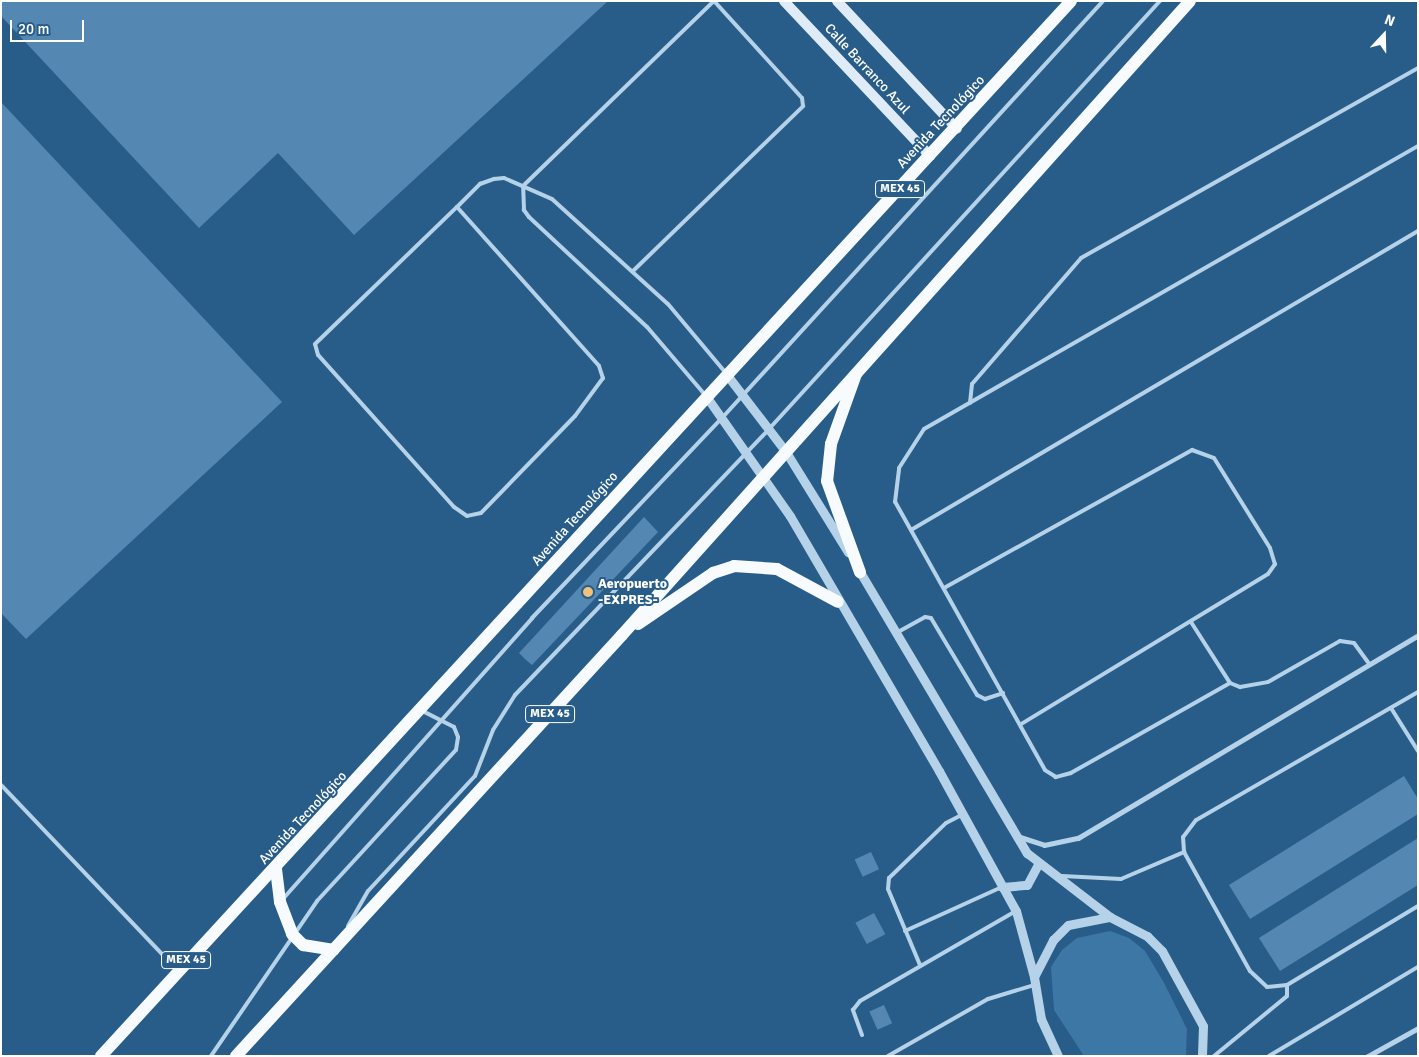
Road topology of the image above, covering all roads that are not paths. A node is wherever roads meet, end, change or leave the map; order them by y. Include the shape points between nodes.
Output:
1 (714, 1) edge
2 (784, 1) edge
3 (837, 1) edge
4 (1071, 1) edge
5 (1103, 1) edge
6 (1160, 1) edge
7 (1190, 1) edge
8 (1418, 68) edge
9 (956, 129) junction
10 (1418, 146) edge
11 (930, 156) junction
12 (523, 186) junction
13 (457, 207) junction
14 (1418, 231) edge
15 (633, 271) junction
16 (858, 367) junction
17 (727, 375) junction
18 (743, 395) junction
19 (706, 396) junction
20 (970, 403) junction
21 (722, 418) junction
22 (768, 429) junction
23 (747, 452) junction
24 (786, 452) junction
25 (764, 478) junction
26 (911, 530) junction
27 (860, 572) junction
28 (944, 588) junction
29 (838, 602) junction
30 (1191, 622) junction
31 (898, 632) junction
32 (1418, 635) edge
33 (622, 636) junction
34 (1369, 664) junction
35 (1230, 683) junction
36 (1418, 692) edge
37 (1003, 694) junction
38 (1391, 708) junction
39 (423, 711) junction
40 (445, 720) junction
41 (1020, 726) junction
42 (1418, 751) edge
43 (1, 785) edge
44 (962, 814) junction
45 (1013, 831) junction
46 (1184, 852) junction
47 (1038, 864) junction
48 (276, 869) junction
49 (1002, 887) junction
50 (280, 902) junction
51 (1418, 906) edge
52 (1016, 911) junction
53 (1110, 917) junction
54 (906, 931) junction
55 (292, 934) junction
56 (334, 950) junction
57 (920, 965) junction
58 (1418, 967) edge
59 (177, 970) junction
60 (1034, 981) junction
61 (1287, 985) junction
62 (1418, 1028) edge
63 (862, 1035) dead end
64 (101, 1056) edge
65 (211, 1056) edge
66 (236, 1056) edge
67 (888, 1056) edge
68 (1058, 1056) edge
69 (1202, 1056) edge
70 (1214, 1056) edge
71 (1269, 1056) edge
72 (1368, 1056) edge

1 - 12 lane
1 - 15 lane via 802,98 804,106
2 - 11 main road, Calle Barranco Azul
3 - 9 main road, Calle Barranco Azul
4 - 9 main road, Avenida Tecnológico / MEX 45
5 - 18 lane
6 - 22 lane
7 - 16 main road, MEX 45
8 - 20 lane via 1080,258 972,384
9 - 11 main road, Avenida Tecnológico / MEX 45
10 - 20 lane
11 - 17 main road, Avenida Tecnológico / MEX 45
12 - 13 lane via 494,179 480,184
12 - 15 lane via 552,199
12 - 19 lane via 524,210 529,217 647,327
13 - 13 lane via 315,344 318,355 454,507 467,516 481,513 575,416 603,378 599,366
14 - 26 lane
15 - 17 lane
16 - 24 main road, MEX 45
16 - 27 main road via 831,444 828,481
17 - 18 street
17 - 19 main road, Avenida Tecnológico / MEX 45
18 - 21 lane
18 - 22 street
19 - 21 street
19 - 39 main road, Avenida Tecnológico / MEX 45
20 - 26 lane via 924,429 899,468 895,502
21 - 23 street
21 - 40 lane via 532,618
22 - 23 lane
22 - 24 street
23 - 25 street
23 - 56 lane via 516,695 493,730 475,776 368,891
24 - 25 main road, MEX 45
24 - 27 street
25 - 29 street
25 - 33 main road, MEX 45
26 - 28 lane
27 - 31 street
28 - 30 lane via 1192,450 1204,451 1251,516 1275,564 1268,574
28 - 37 lane
29 - 33 main road via 777,569 734,566 713,573
29 - 44 street
30 - 35 lane
30 - 41 lane
31 - 37 lane via 925,617 931,618 977,695 985,698
31 - 45 street
32 - 34 street
33 - 56 main road, MEX 45
34 - 35 lane via 1354,643 1340,642 1268,682 1240,687
34 - 45 street via 1078,838 1044,846 1023,840
35 - 41 lane via 1070,773 1056,776 1046,770
36 - 38 lane
37 - 41 lane
38 - 42 lane
38 - 46 lane via 1196,820 1186,829
39 - 40 lane
39 - 48 main road, Avenida Tecnológico / MEX 45
40 - 50 lane
40 - 55 lane via 458,737 448,763
43 - 59 lane
44 - 49 street
44 - 54 lane via 946,824 889,878 888,889
45 - 47 street
46 - 47 lane via 1142,873 1110,880 1063,876
46 - 61 lane via 1259,983 1275,988
47 - 49 street via 1027,885
47 - 53 street
48 - 50 main road
48 - 59 main road, Avenida Tecnológico / MEX 45
49 - 52 street
49 - 54 lane
50 - 55 main road
51 - 61 lane
52 - 57 lane
52 - 60 street
53 - 60 street via 1068,925 1052,940
53 - 69 street via 1147,936 1162,951 1200,1018
54 - 57 lane
55 - 56 main road via 303,945
55 - 65 lane
56 - 66 main road, MEX 45
57 - 63 lane via 854,1006
58 - 71 lane
59 - 64 main road, Avenida Tecnológico / MEX 45
60 - 67 lane via 988,999
60 - 68 street via 1041,1019
61 - 70 lane via 1287,996
62 - 72 street

